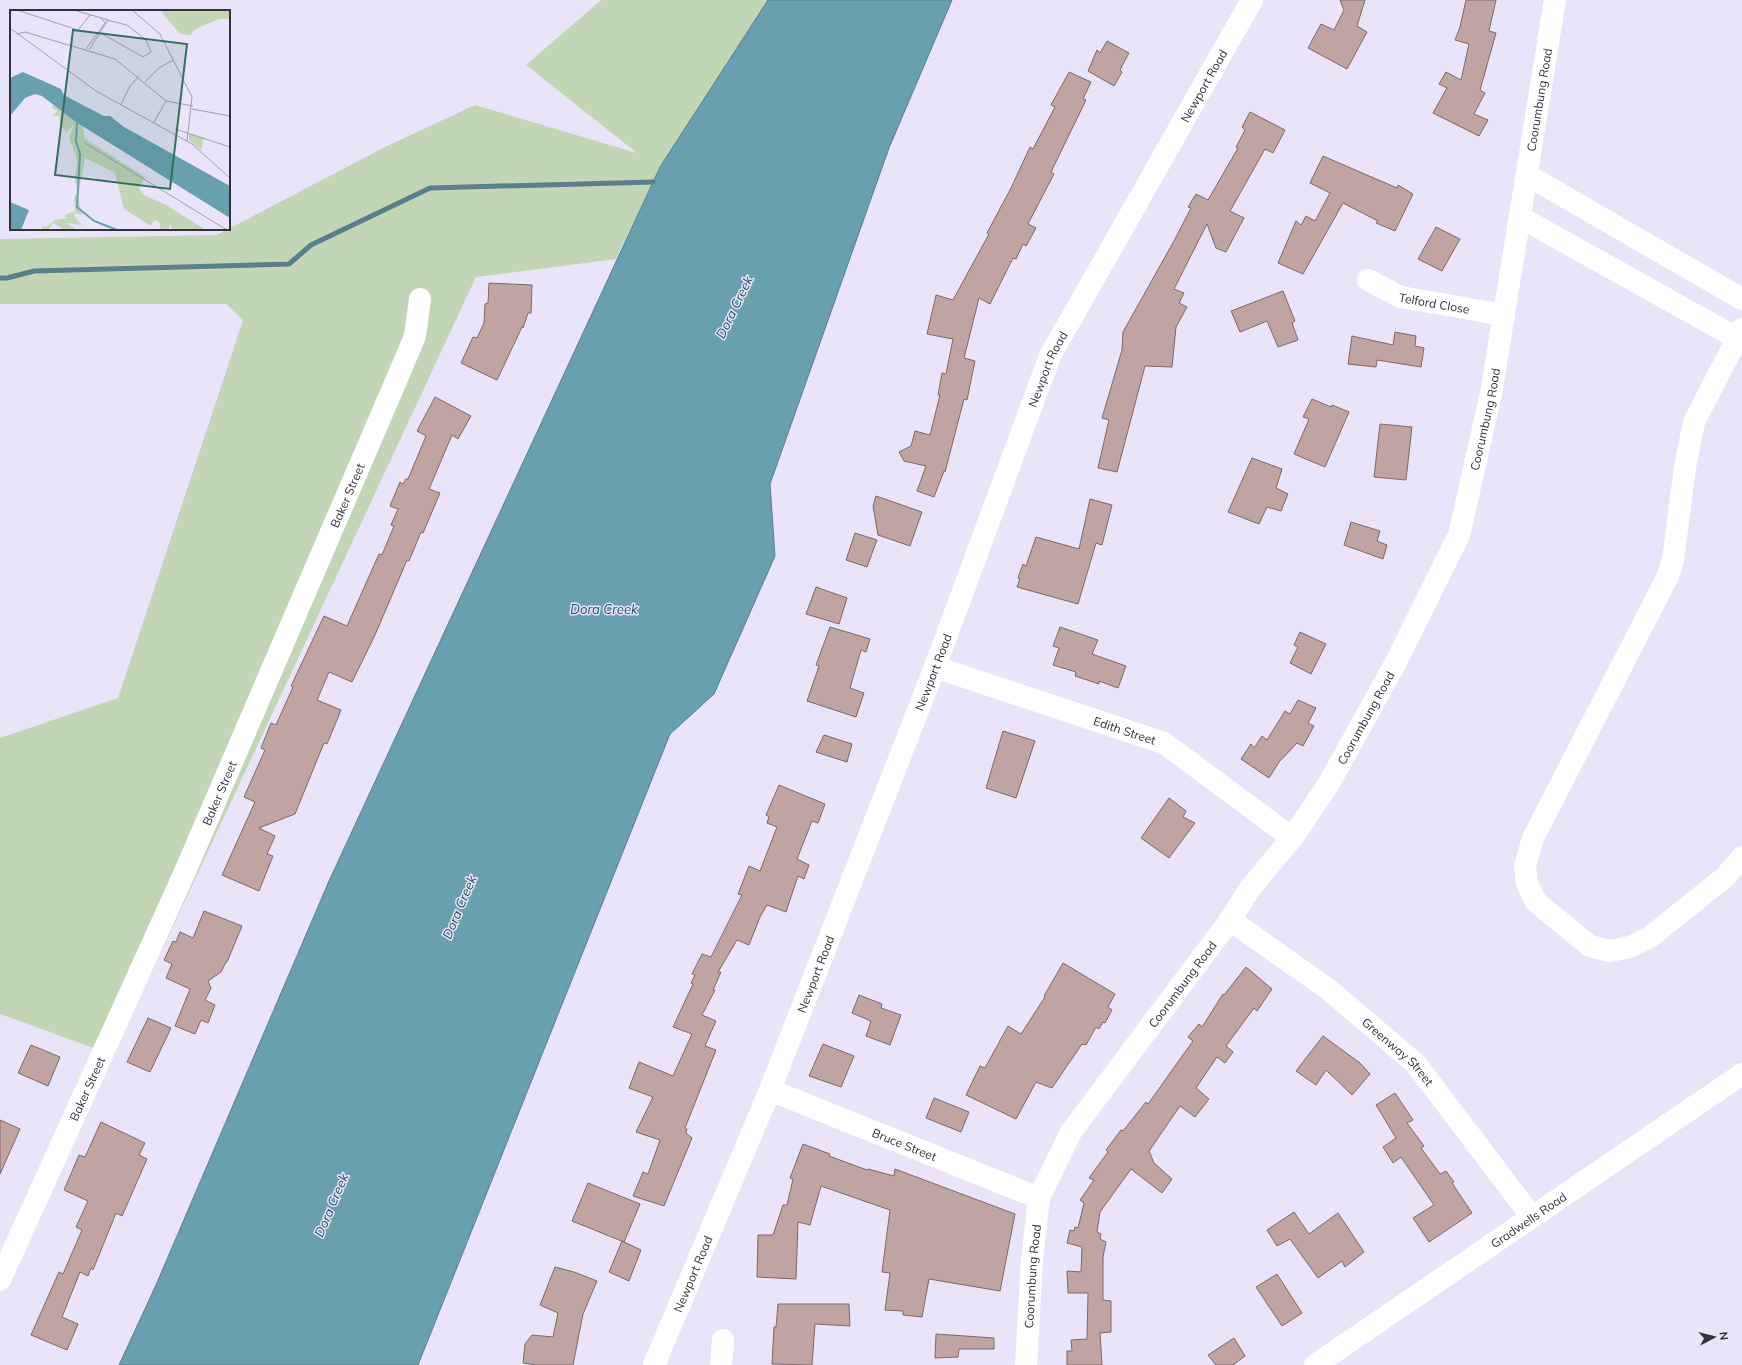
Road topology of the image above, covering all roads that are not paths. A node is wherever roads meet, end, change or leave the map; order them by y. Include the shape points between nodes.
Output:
1 (1252, 0) edge
2 (1555, 0) edge
3 (1527, 175) junction
4 (1520, 217) junction
5 (1368, 280) dead end
6 (420, 299) dead end
7 (1742, 299) edge
8 (1504, 315) junction
9 (1740, 336) edge
10 (935, 667) junction
11 (1292, 838) junction
12 (1742, 857) edge
13 (1230, 920) junction
14 (1742, 1074) edge
15 (770, 1090) junction
16 (1039, 1198) junction
17 (1532, 1217) junction
18 (0, 1280) edge
19 (723, 1340) dead end
20 (654, 1365) edge
21 (721, 1365) edge
22 (1026, 1365) edge
23 (1316, 1365) edge

1 - 10 street, Newport Road via 1050,356
2 - 3 street, Coorumbung Road
3 - 4 street, Coorumbung Road
3 - 7 street
4 - 8 street, Coorumbung Road
4 - 9 street
5 - 8 street, Telford Close via 1401,297
6 - 18 street, Baker Street via 414,336 400,374 184,874
8 - 11 street, Coorumbung Road via 1491,394 1459,535 1395,664 1328,786
9 - 12 street via 1694,422 1685,467 1673,560 1668,576 1533,838 1525,866 1527,883 1536,902 1590,946 1610,951 1630,948 1650,937 1724,877
10 - 11 street, Edith Street via 1164,744
10 - 15 street, Newport Road
11 - 13 street, Coorumbung Road via 1251,887
13 - 16 street, Coorumbung Road via 1071,1132
13 - 17 street, Greenway Street via 1328,989 1416,1064
14 - 17 street, Gradwells Road
15 - 16 street, Bruce Street
15 - 20 street, Newport Road
16 - 22 street, Coorumbung Road via 1032,1260
17 - 23 street, Gradwells Road
19 - 21 street

